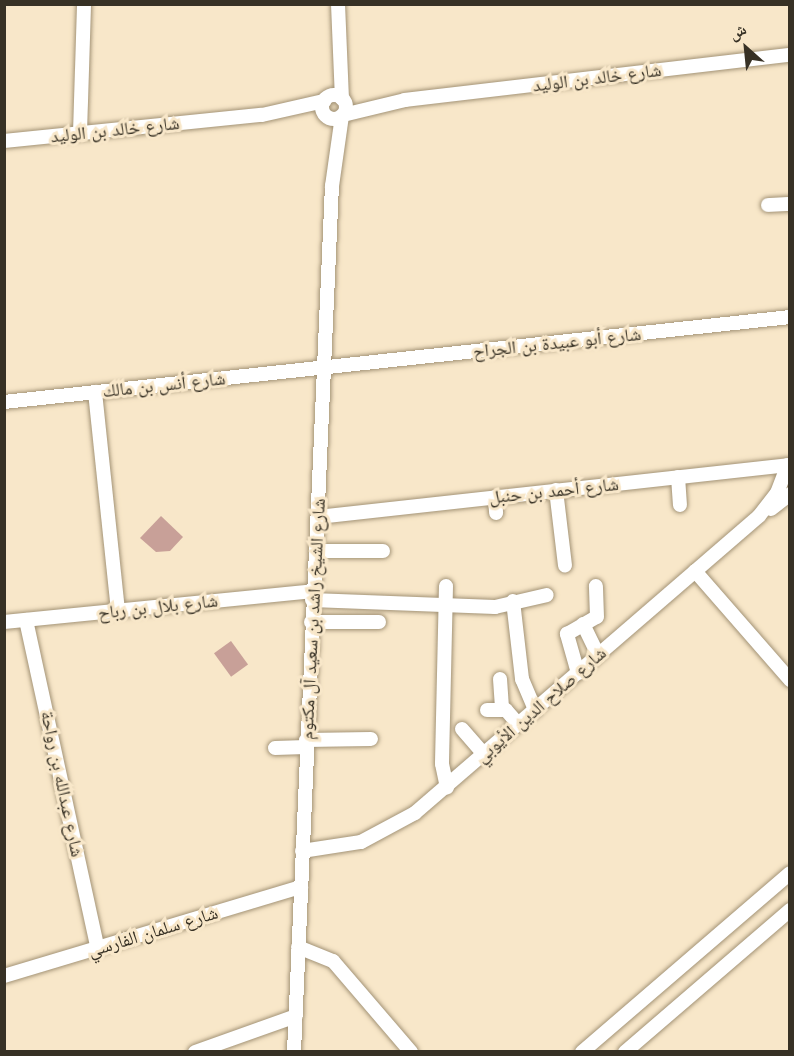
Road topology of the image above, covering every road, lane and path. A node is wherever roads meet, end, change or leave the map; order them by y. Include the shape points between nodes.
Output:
1 (84, 4) edge
2 (338, 4) edge
3 (337, 26) junction
4 (789, 55) edge
5 (342, 99) junction
6 (405, 100) junction
7 (325, 107) junction
8 (342, 116) junction
9 (80, 134) junction
10 (4, 141) edge
11 (332, 186) junction
12 (789, 204) edge
13 (768, 205) dead end
14 (789, 316) edge
15 (324, 369) junction
16 (95, 392) junction
17 (4, 402) edge
18 (789, 465) edge
19 (761, 468) junction
20 (678, 477) junction
21 (556, 490) junction
22 (783, 493) edge
23 (495, 497) junction
24 (680, 505) dead end
25 (496, 513) dead end
26 (318, 517) junction
27 (316, 551) junction
28 (383, 551) dead end
29 (565, 565) dead end
30 (694, 571) junction
31 (446, 586) dead end
32 (596, 586) dead end
33 (547, 595) dead end
34 (312, 596) junction
35 (513, 601) junction
36 (446, 604) junction
37 (118, 610) junction
38 (26, 620) junction
39 (4, 622) edge
40 (311, 622) junction
41 (379, 622) dead end
42 (583, 624) junction
43 (598, 655) junction
44 (578, 673) junction
45 (500, 679) dead end
46 (789, 680) edge
47 (526, 692) junction
48 (502, 703) junction
49 (487, 710) dead end
50 (535, 710) junction
51 (518, 724) junction
52 (462, 729) dead end
53 (371, 739) dead end
54 (306, 744) junction
55 (276, 748) dead end
56 (484, 754) junction
57 (447, 788) junction
58 (302, 851) junction
59 (789, 873) edge
60 (301, 887) junction
61 (789, 910) edge
62 (298, 947) junction
63 (98, 949) junction
64 (4, 976) edge
65 (296, 1016) junction
66 (599, 1045) edge
67 (195, 1052) edge
68 (294, 1052) edge
69 (411, 1052) edge
70 (582, 1052) edge
71 (625, 1052) edge

1 - 9 street
2 - 3 street, شارع الشيخ راشد بن سعيد آل مكتوم
3 - 5 street, شارع الشيخ راشد بن سعيد آل مكتوم
3 - 7 street, شارع الشيخ راشد بن سعيد آل مكتوم
4 - 6 street, شارع خالد بن الوليد
5 - 6 street, شارع خالد بن الوليد
5 - 7 street, شارع خالد بن الوليد
5 - 8 street, شارع الشيخ راشد بن سعيد آل مكتوم
6 - 8 street, شارع خالد بن الوليد
7 - 8 street, شارع خالد بن الوليد
7 - 9 street, شارع خالد بن الوليد
7 - 11 street, شارع الشيخ راشد بن سعيد آل مكتوم
8 - 11 street, شارع الشيخ راشد بن سعيد آل مكتوم
9 - 10 street, شارع خالد بن الوليد
11 - 15 street, شارع الشيخ راشد بن سعيد آل مكتوم
12 - 13 street
14 - 15 street, شارع أبو عبيدة بن الجراح
15 - 16 street, شارع أنس بن مالك
15 - 26 street, شارع الشيخ راشد بن سعيد آل مكتوم
16 - 17 street, شارع أنس بن مالك
16 - 37 street
18 - 19 street, شارع أحمد بن حنبل
18 - 22 street
19 - 20 street, شارع أحمد بن حنبل
19 - 22 street
20 - 21 street, شارع أحمد بن حنبل
20 - 24 street
21 - 23 street, شارع أحمد بن حنبل
21 - 29 street
22 - 30 street, شارع صلاح الدين الأيوبي
23 - 25 street
23 - 26 street, شارع أحمد بن حنبل
26 - 27 street, شارع الشيخ راشد بن سعيد آل مكتوم
27 - 28 street
27 - 34 street, شارع الشيخ راشد بن سعيد آل مكتوم
30 - 43 street, شارع صلاح الدين الأيوبي
30 - 46 street
31 - 36 street
32 - 42 street via 597,617
33 - 35 street, شارع بلال بن رباح
34 - 36 street, شارع بلال بن رباح
34 - 37 street, شارع بلال بن رباح
34 - 40 street, شارع الشيخ راشد بن سعيد آل مكتوم
35 - 36 street, شارع بلال بن رباح via 495,607
35 - 47 street
36 - 57 street via 442,764
37 - 38 street, شارع بلال بن رباح
38 - 39 street, شارع بلال بن رباح
38 - 63 street, شارع عبدالله بن رواحة
40 - 41 street
40 - 54 street, شارع الشيخ راشد بن سعيد آل مكتوم
42 - 43 street
42 - 44 street via 567,634
43 - 44 street, شارع صلاح الدين الأيوبي
44 - 50 street, شارع صلاح الدين الأيوبي
45 - 48 street
47 - 48 street
47 - 50 street
48 - 49 street
48 - 51 street
50 - 51 street, شارع صلاح الدين الأيوبي
51 - 56 street, شارع صلاح الدين الأيوبي
52 - 56 street
53 - 54 street
54 - 55 street
54 - 58 street, شارع الشيخ راشد بن سعيد آل مكتوم
56 - 57 street, شارع صلاح الدين الأيوبي
57 - 58 street, شارع صلاح الدين الأيوبي via 374,837
58 - 60 street, شارع الشيخ راشد بن سعيد آل مكتوم
59 - 66 street
60 - 62 street, شارع الشيخ راشد بن سعيد آل مكتوم
60 - 63 street, شارع سلمان الفارسي
61 - 71 street
62 - 65 street, شارع الشيخ راشد بن سعيد آل مكتوم
62 - 69 street via 333,961
63 - 64 street, شارع سلمان الفارسي
65 - 67 street
65 - 68 street, شارع الشيخ راشد بن سعيد آل مكتوم
66 - 70 street

